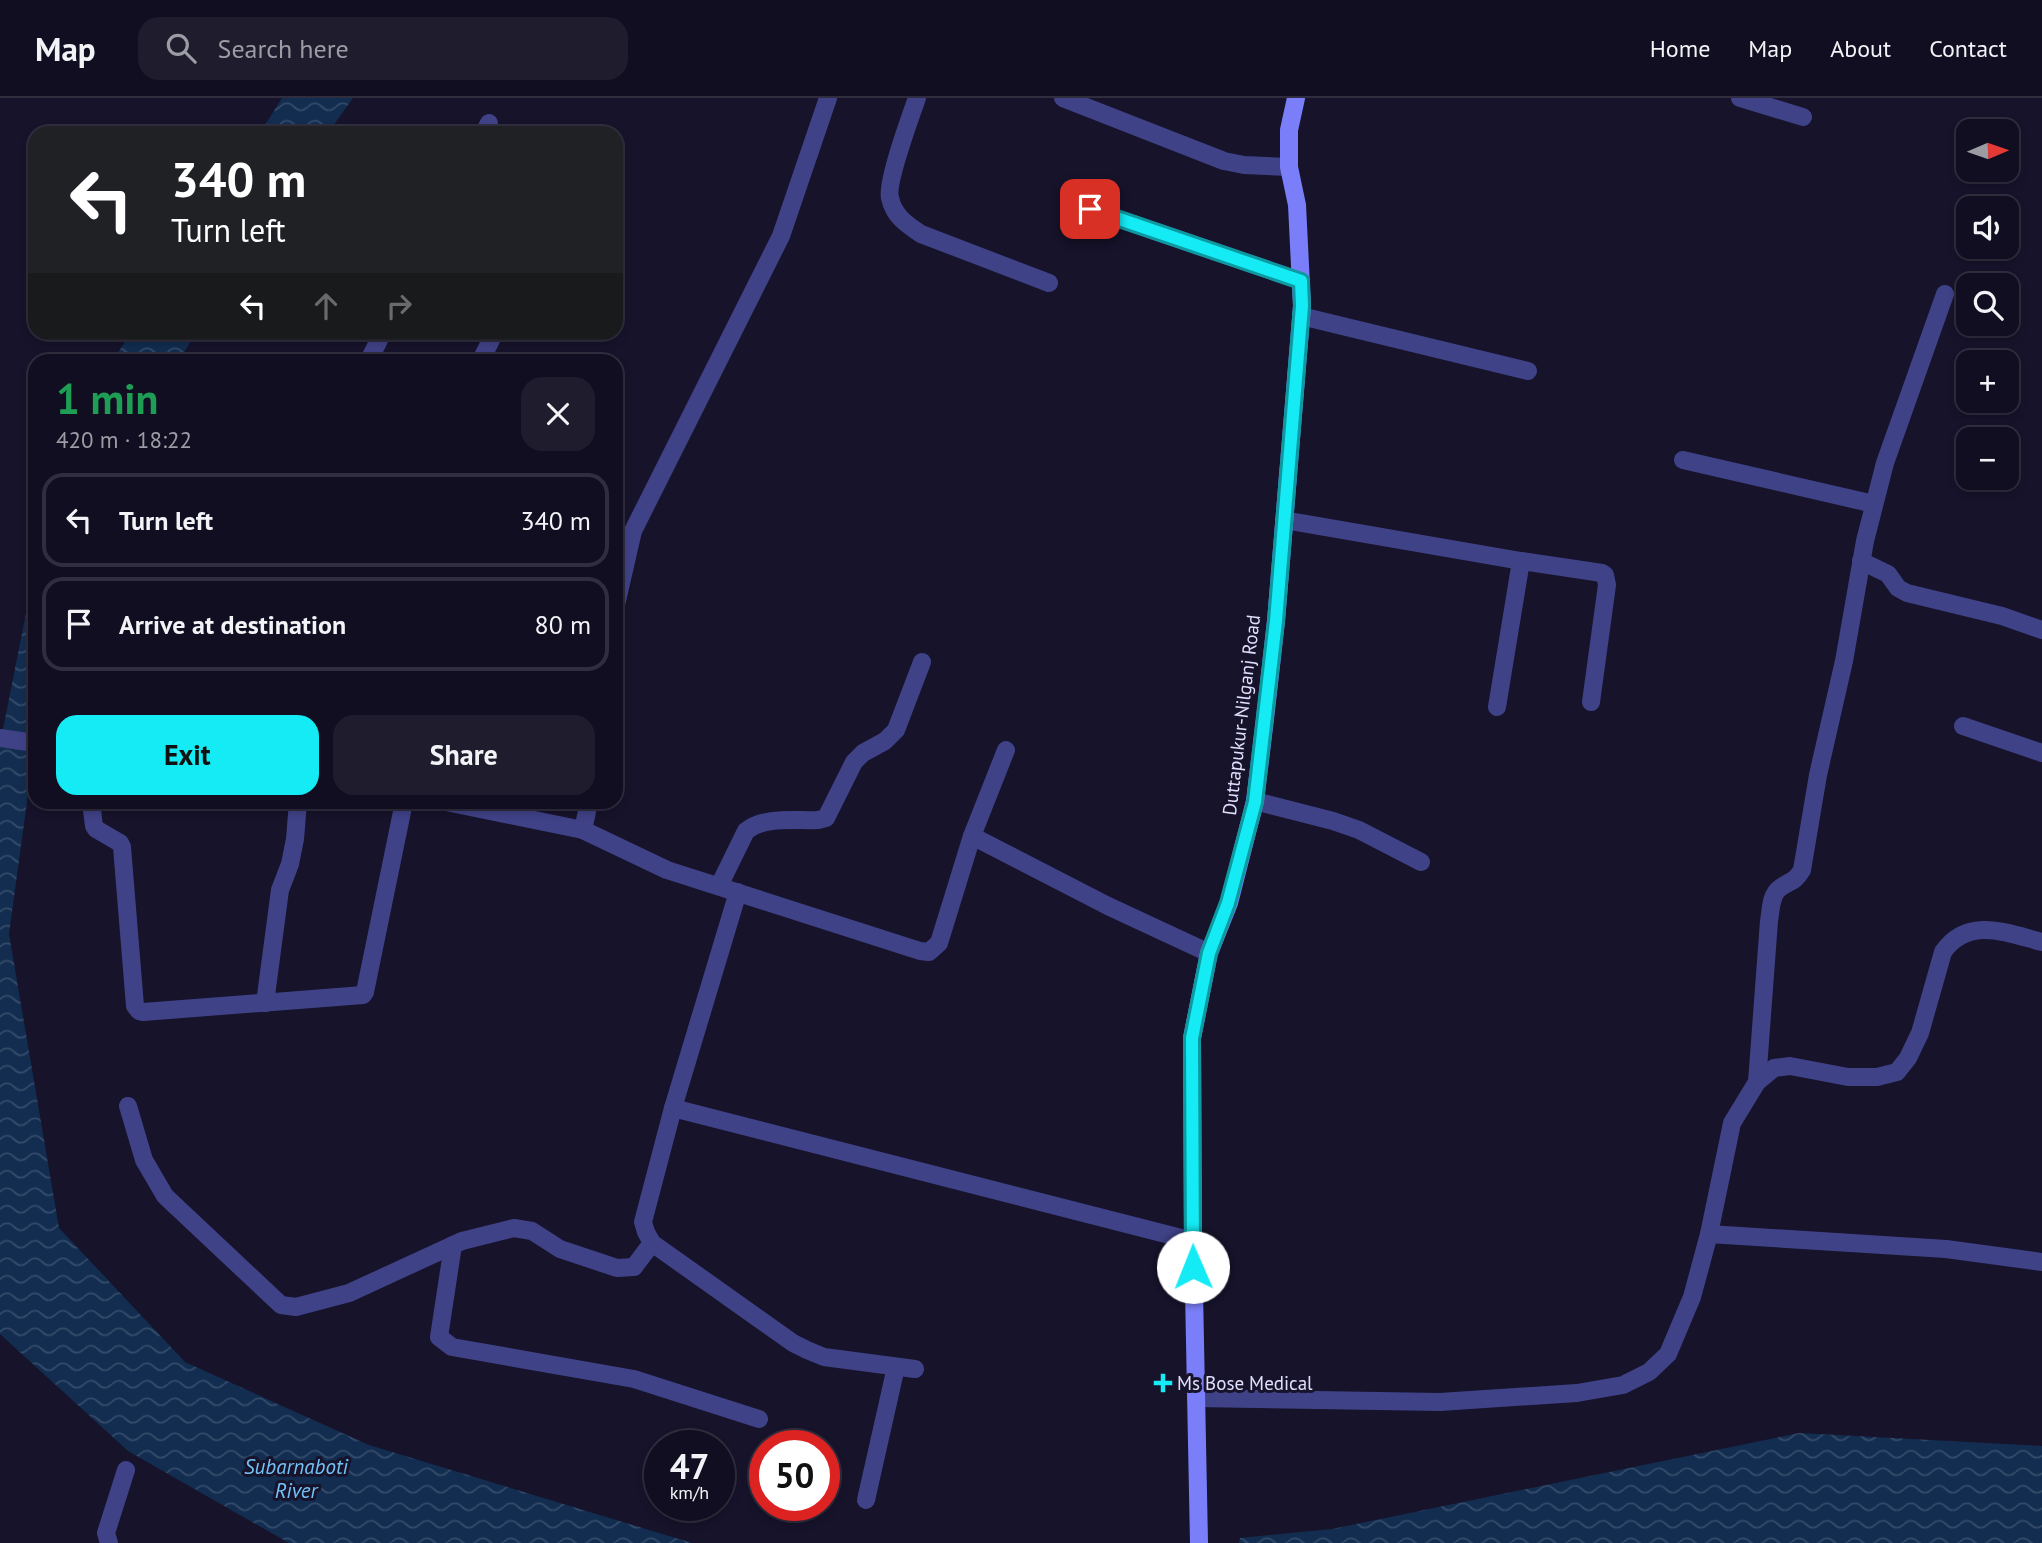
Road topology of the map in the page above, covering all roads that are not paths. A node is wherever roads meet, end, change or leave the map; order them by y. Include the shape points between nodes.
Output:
1 (828, 98) edge
2 (917, 98) edge
3 (1063, 98) edge
4 (1296, 98) edge
5 (1740, 98) edge
6 (1803, 117) dead end
7 (1289, 167) junction
8 (1090, 209) dead end
9 (1301, 281) junction
10 (1049, 283) dead end
11 (1945, 294) dead end
12 (1301, 316) junction
13 (1528, 371) dead end
14 (1683, 460) dead end
15 (1874, 504) junction
16 (1284, 520) junction
17 (625, 528) edge
18 (1521, 561) junction
19 (1861, 561) junction
20 (2042, 630) edge
21 (922, 662) dead end
22 (1591, 702) dead end
23 (1497, 707) dead end
24 (1963, 726) dead end
25 (0, 738) edge
26 (28, 742) edge
27 (1006, 750) dead end
28 (2042, 753) edge
29 (1255, 802) junction
30 (92, 809) edge
31 (297, 809) edge
32 (403, 809) edge
33 (480, 809) edge
34 (588, 809) edge
35 (583, 830) junction
36 (972, 836) junction
37 (1421, 862) dead end
38 (719, 886) junction
39 (738, 892) junction
40 (2042, 942) edge
41 (1209, 953) junction
42 (265, 1003) junction
43 (1757, 1083) junction
44 (128, 1105) dead end
45 (673, 1108) junction
46 (1709, 1234) junction
47 (1193, 1241) junction
48 (652, 1243) junction
49 (453, 1245) junction
50 (2042, 1262) edge
51 (1196, 1398) junction
52 (758, 1419) dead end
53 (126, 1470) dead end
54 (866, 1500) dead end
55 (109, 1543) edge
56 (1199, 1543) edge

1 - 17 street via 781,236
2 - 10 street via 888,194 903,222 921,234
3 - 7 street via 1224,161
4 - 7 main road, Duttapukur-Nilganj Road via 1289,130
5 - 6 street
7 - 9 main road, Duttapukur-Nilganj Road via 1297,205
8 - 9 street
9 - 12 main road, Duttapukur-Nilganj Road
11 - 15 street
12 - 13 street
12 - 16 main road, Duttapukur-Nilganj Road
14 - 15 street
15 - 19 street
16 - 18 street
16 - 29 main road, Duttapukur-Nilganj Road
18 - 22 street via 1605,575
18 - 23 street
19 - 20 street via 1888,573 1907,593
19 - 43 street via 1802,870 1797,880 1778,889 1773,898
21 - 38 street via 896,730 854,762 826,818 753,825
24 - 28 street
25 - 26 street
27 - 36 street
29 - 37 street via 1359,830
29 - 41 main road, Duttapukur-Nilganj Road via 1228,903
30 - 42 street via 96,830 122,847 139,1011
31 - 42 street via 290,864 280,890
32 - 42 street via 363,995
33 - 35 street
34 - 35 street
35 - 38 street via 667,870
36 - 39 street via 939,943 929,952
36 - 41 street
38 - 39 street
39 - 45 street
40 - 43 street via 1991,929 1963,933 1950,942 1943,952 1920,1034 1897,1072 1848,1077 1790,1066 1774,1069
41 - 47 main road, Duttapukur-Nilganj Road via 1192,1038
43 - 46 street via 1732,1123
44 - 49 street via 144,1160 165,1196 281,1305 296,1307 349,1293
45 - 47 street
45 - 48 street via 643,1222
46 - 50 street via 1946,1249
46 - 51 street via 1692,1297 1668,1354 1649,1372 1623,1385 1577,1393 1440,1402
47 - 51 main road, Duttapukur-Nilganj Road
48 - 49 street via 634,1267 626,1269 566,1252 524,1229
48 - 54 street via 793,1343 824,1357 906,1368
49 - 52 street via 439,1337 443,1342 634,1379
51 - 56 main road, Duttapukur-Nilganj Road
53 - 55 street via 106,1533

